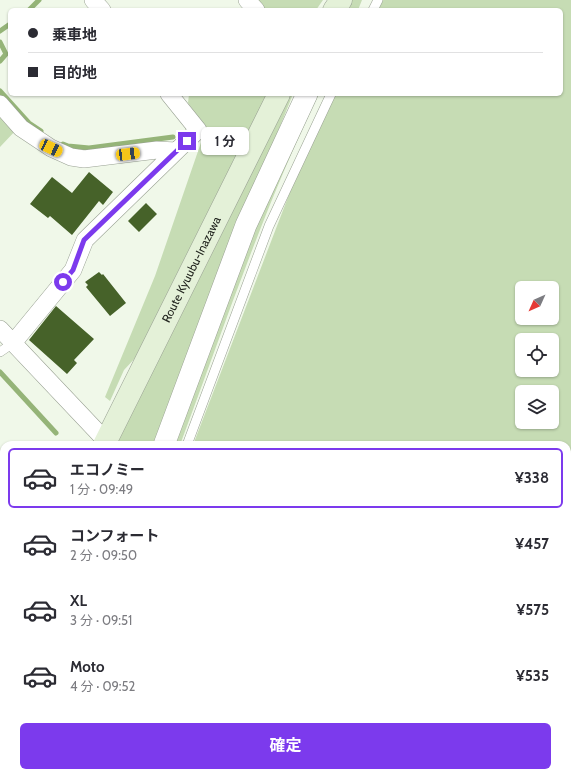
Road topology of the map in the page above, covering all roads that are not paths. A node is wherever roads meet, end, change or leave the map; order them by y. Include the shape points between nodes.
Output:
1 (94, 0) edge
2 (247, 0) edge
3 (100, 8) edge
4 (254, 8) edge
5 (171, 96) edge
6 (278, 96) edge
7 (305, 96) edge
8 (330, 96) edge
9 (0, 104) edge
10 (176, 151) junction
11 (0, 329) edge
12 (7, 348) edge
13 (103, 441) edge
14 (106, 441) edge
15 (165, 441) edge
16 (188, 441) edge

1 - 3 street
2 - 4 street
5 - 10 street via 198,130
6 - 14 main road, Route Kyuubu-Inazawa
7 - 15 street via 246,225
8 - 16 lane via 269,226
9 - 10 street via 21,128 70,157 84,159 157,150
10 - 12 street via 84,240 73,270
11 - 12 street
12 - 13 street

